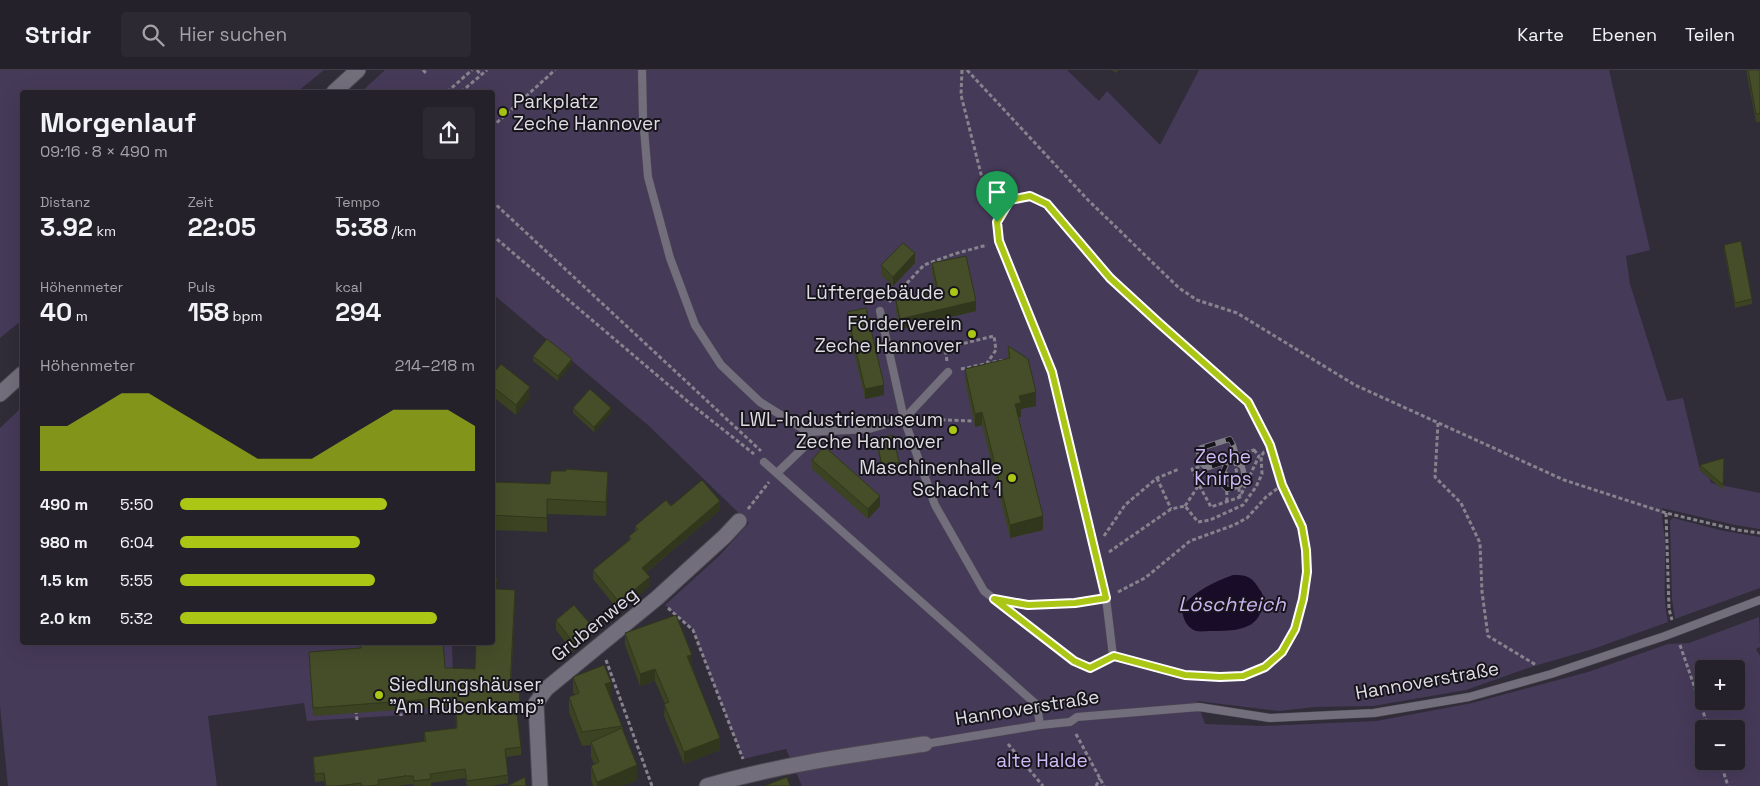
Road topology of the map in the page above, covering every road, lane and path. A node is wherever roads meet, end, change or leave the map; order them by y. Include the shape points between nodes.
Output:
1 (358, 70) edge
2 (423, 70) edge
3 (472, 70) edge
4 (476, 70) edge
5 (487, 70) edge
6 (555, 70) edge
7 (642, 70) edge
8 (962, 70) edge
9 (967, 70) edge
10 (427, 74) dead end
11 (481, 75) junction
12 (336, 90) edge
13 (449, 90) edge
14 (463, 90) edge
15 (495, 124) edge
16 (495, 204) edge
17 (997, 222) junction
18 (495, 238) edge
19 (999, 241) joint
20 (978, 247) dead end
21 (954, 254) junction
22 (954, 261) edge
23 (893, 298) junction
24 (901, 303) edge
25 (880, 311) joint
26 (987, 363) junction
27 (1006, 368) edge
28 (948, 372) junction
29 (20, 376) edge
30 (0, 394) edge
31 (904, 419) junction
32 (974, 421) edge
33 (1438, 423) junction
34 (808, 432) junction
35 (1272, 449) junction
36 (764, 462) junction
37 (1235, 462) dead end
38 (1226, 465) dead end
39 (1179, 470) dead end
40 (775, 476) junction
41 (1157, 478) junction
42 (1199, 485) junction
43 (1282, 485) junction
44 (1240, 496) junction
45 (1227, 501) junction
46 (1185, 506) junction
47 (1172, 509) junction
48 (739, 521) joint
49 (1760, 533) edge
50 (1095, 549) junction
51 (1098, 559) junction
52 (657, 598) junction
53 (1106, 598) junction
54 (994, 599) junction
55 (1760, 600) edge
56 (353, 645) edge
57 (600, 645) junction
58 (362, 651) edge
59 (1114, 656) junction
60 (1551, 674) junction
61 (356, 700) edge
62 (401, 707) edge
63 (402, 716) dead end
64 (357, 720) dead end
65 (1070, 722) junction
66 (1040, 725) junction
67 (998, 732) junction
68 (925, 744) joint
69 (1723, 770) edge
70 (749, 774) junction
71 (1100, 778) junction
72 (540, 786) edge
73 (652, 786) edge
74 (707, 786) edge
75 (1043, 786) edge
76 (1096, 786) edge
77 (1104, 786) edge
78 (1728, 786) edge

1 - 12 street
2 - 10 path
3 - 13 path
4 - 11 path
5 - 11 path
6 - 15 path
7 - 34 lane via 648,177 670,258 695,325 721,365 760,402
8 - 17 path via 961,95 983,182
9 - 33 path via 1088,200 1179,288 1197,300 1238,312 1355,385
11 - 14 path
16 - 36 path via 768,457
17 - 19 path
17 - 35 path via 1010,200 1030,196 1047,204 1110,278 1248,402
18 - 36 path
19 - 50 lane via 1052,372
20 - 21 path
21 - 22 path
21 - 23 path via 924,265
23 - 24 path
23 - 25 path
25 - 31 lane
26 - 27 path via 1004,360
26 - 28 path
26 - 28 path via 996,350 994,336 945,348
28 - 31 lane
29 - 30 street
31 - 32 path
31 - 34 lane via 869,429
31 - 54 lane via 935,505 984,591
33 - 49 path via 1564,480 1666,513
33 - 60 path via 1435,477 1461,503 1480,543 1488,636
34 - 40 lane via 803,448
35 - 43 path
35 - 46 path via 1261,456 1262,474 1242,505 1198,522
36 - 40 lane
37 - 44 path
38 - 45 path
39 - 41 path
40 - 48 path
40 - 66 lane via 1037,705
41 - 47 path
41 - 50 path via 1126,505
42 - 44 path via 1192,469 1254,450 1259,456
42 - 45 path via 1211,507
42 - 46 path
43 - 53 path via 1247,518 1190,541 1145,578
43 - 59 path via 1302,527 1307,572 1295,629 1282,652 1265,667 1243,676 1220,677 1185,675
44 - 45 path
46 - 47 path
47 - 51 path
48 - 52 street, Grubenweg
50 - 51 lane
51 - 53 lane
52 - 57 street, Grubenweg
52 - 70 path via 693,630
53 - 54 path via 1028,605
53 - 59 lane
54 - 59 lane via 1074,661 1090,668
55 - 60 lane, Hannoverstraße
56 - 58 path via 353,652
57 - 72 street, Grubenweg via 546,689 536,703
57 - 73 path
60 - 65 lane, Hannoverstraße via 1469,697 1374,713 1270,718 1199,707 1077,717
61 - 64 path
62 - 63 path
65 - 66 lane, Hannoverstraße
65 - 71 path
66 - 67 lane, Hannoverstraße
67 - 68 lane, Hannoverstraße
67 - 75 path
68 - 70 street, Hannoverstraße
69 - 78 path
70 - 74 street, Hannoverstraße
71 - 76 path
71 - 77 path

